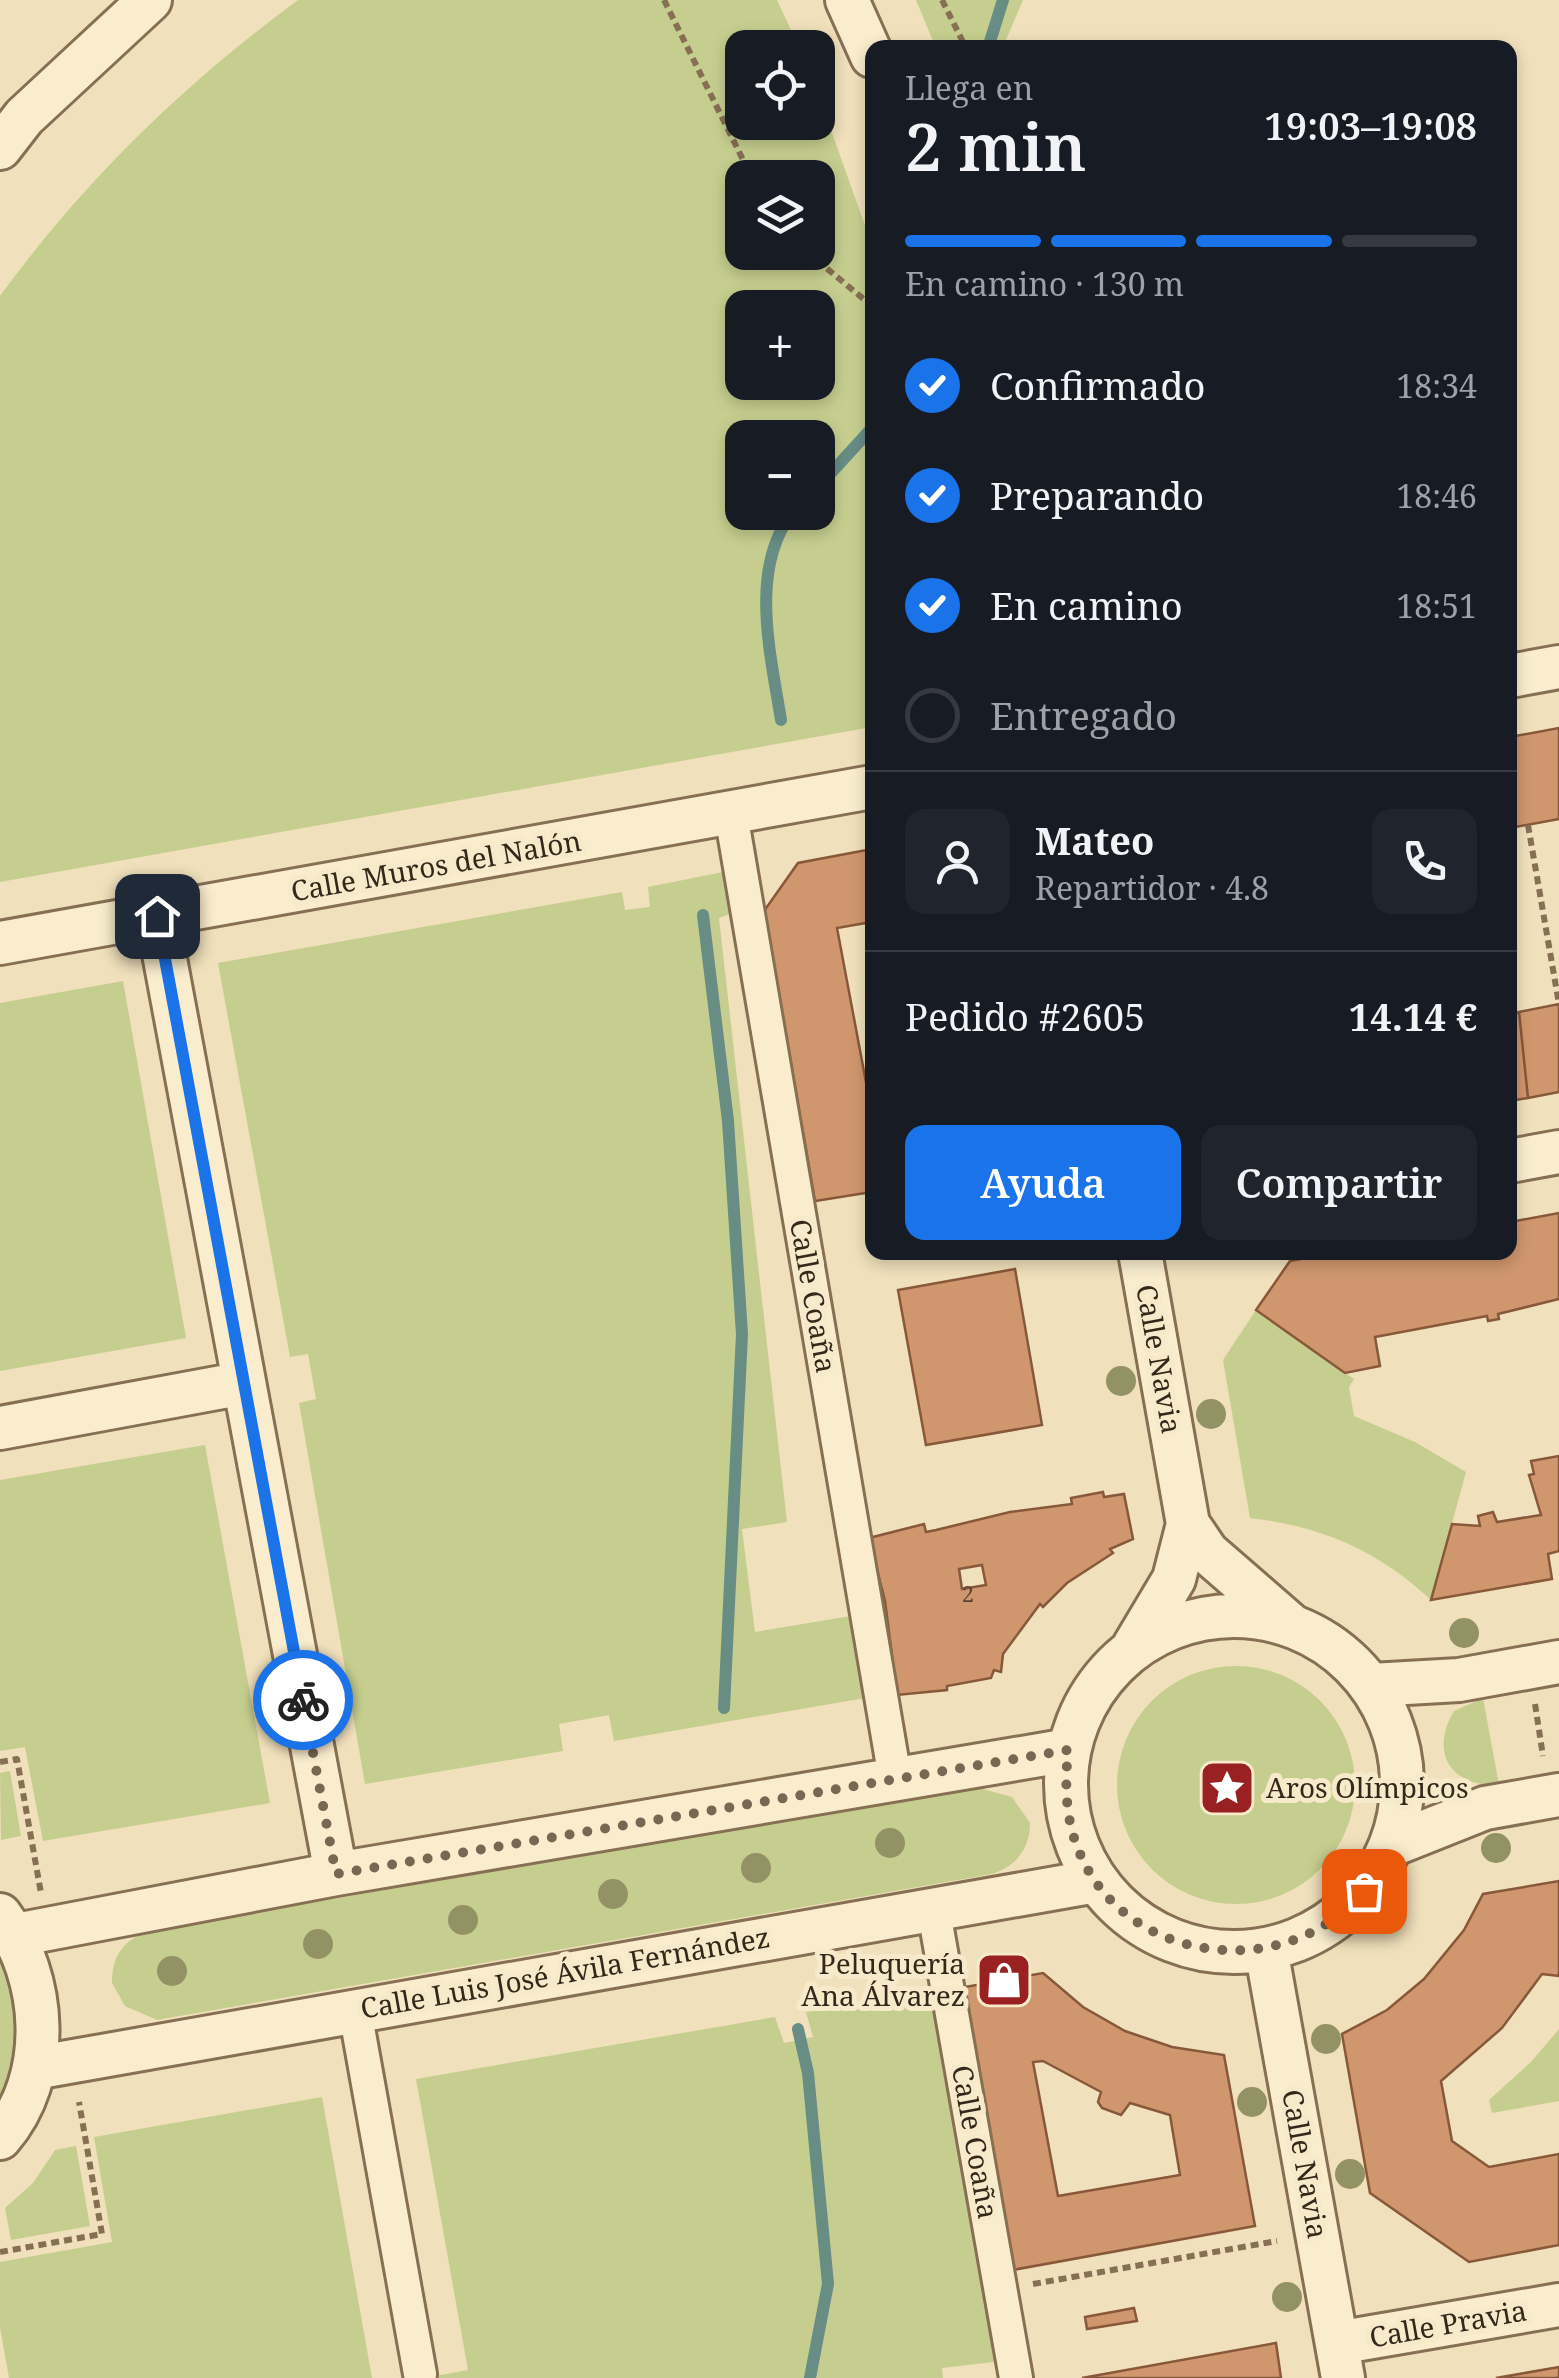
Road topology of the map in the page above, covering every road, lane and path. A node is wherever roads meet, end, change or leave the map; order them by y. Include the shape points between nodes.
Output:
1 (150, 0) edge
2 (664, 0) edge
3 (847, 0) edge
4 (942, 0) edge
5 (865, 40) edge
6 (962, 40) edge
7 (0, 148) edge
8 (743, 160) edge
9 (829, 270) edge
10 (865, 300) edge
11 (1559, 667) edge
12 (1517, 675) edge
13 (865, 788) edge
14 (731, 814) junction
15 (1528, 825) dead end
16 (157, 916) junction
17 (0, 944) edge
18 (1559, 1004) edge
19 (1559, 1152) edge
20 (1517, 1159) edge
21 (1141, 1260) edge
22 (244, 1384) junction
23 (0, 1428) edge
24 (1188, 1524) junction
25 (1294, 1626) junction
26 (1134, 1646) junction
27 (1544, 1664) edge
28 (1371, 1685) junction
29 (1068, 1750) junction
30 (0, 1762) edge
31 (895, 1778) junction
32 (1554, 1796) edge
33 (1392, 1845) junction
34 (336, 1874) junction
35 (1096, 1881) junction
36 (933, 1906) junction
37 (21, 1926) edge
38 (1266, 1950) junction
39 (355, 2010) junction
40 (53, 2064) junction
41 (0, 2138) edge
42 (1318, 2234) junction
43 (0, 2252) edge
44 (1015, 2287) dead end
45 (1559, 2305) edge
46 (1340, 2361) edge
47 (420, 2374) dead end
48 (1016, 2378) edge

1 - 7 street
2 - 8 path
3 - 5 street
4 - 6 path
9 - 10 path
11 - 12 street
13 - 14 street, Calle Muros del Nalón
14 - 16 street, Calle Muros del Nalón
14 - 31 street, Calle Coaña
15 - 18 path
16 - 17 street, Calle Muros del Nalón
16 - 22 street
19 - 20 street
21 - 24 street, Calle Navia
22 - 23 street
22 - 34 street
24 - 25 street, Calle Navia via 1218,1562
24 - 26 street, Calle Navia via 1174,1579
25 - 26 street via 1236,1616 1181,1622
25 - 28 street via 1330,1646
26 - 29 street via 1103,1678
27 - 28 street via 1459,1680
27 - 32 path
28 - 33 street via 1393,1724 1402,1766 1402,1806
29 - 31 street
29 - 35 street via 1068,1815
30 - 37 path via 18,1759
31 - 34 street
32 - 33 street via 1485,1808
33 - 38 street via 1351,1907 1313,1934
34 - 37 street
35 - 36 street, Calle Luis José Ávila Fernández
35 - 38 street via 1136,1922 1176,1943 1220,1953
36 - 39 street, Calle Luis José Ávila Fernández
36 - 48 street, Calle Coaña
37 - 40 street
38 - 42 street, Calle Navia
39 - 40 street, Calle Luis José Ávila Fernández
39 - 47 street
40 - 41 street
40 - 43 path via 102,2234
42 - 44 path
42 - 46 street, Calle Navia
45 - 46 street, Calle Pravia

